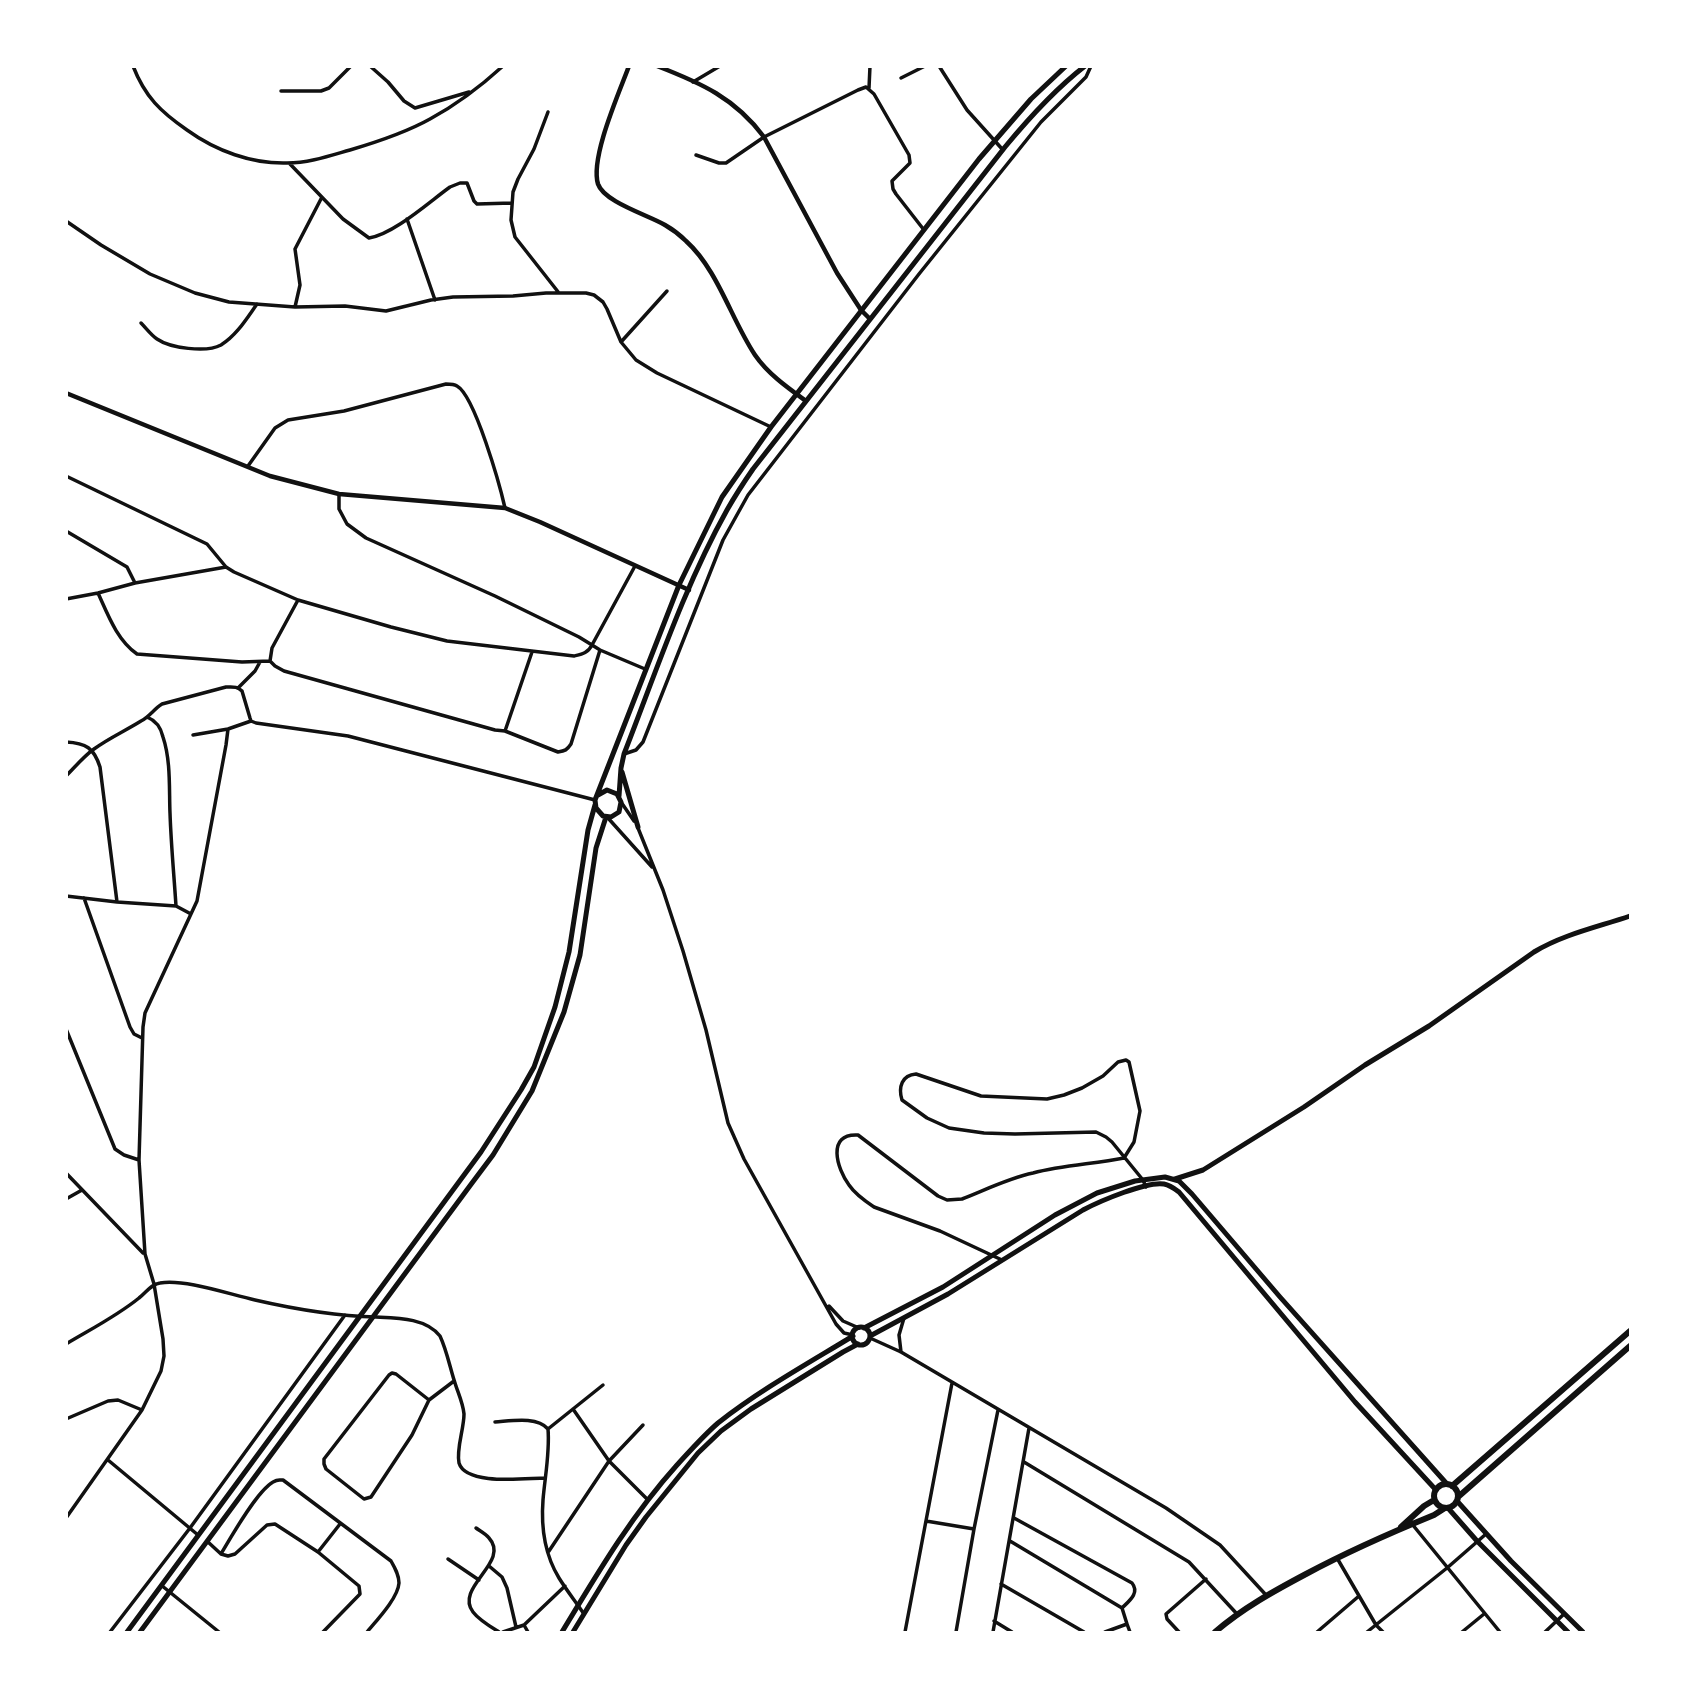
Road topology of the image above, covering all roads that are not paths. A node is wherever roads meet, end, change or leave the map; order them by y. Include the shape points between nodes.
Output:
1 (134, 66) edge
2 (351, 66) edge
3 (370, 66) edge
4 (503, 66) edge
5 (629, 66) edge
6 (657, 66) edge
7 (720, 66) edge
8 (870, 66) edge
9 (925, 66) edge
10 (939, 66) edge
11 (1066, 66) edge
12 (1085, 66) edge
13 (1091, 66) edge
14 (901, 78) dead end
15 (693, 82) junction
16 (869, 88) junction
17 (474, 90) junction
18 (281, 91) dead end
19 (548, 112) dead end
20 (764, 137) junction
21 (994, 141) junction
22 (1003, 150) junction
23 (696, 155) dead end
24 (289, 163) junction
25 (322, 197) junction
26 (512, 203) junction
27 (407, 219) junction
28 (66, 222) edge
29 (924, 230) junction
30 (667, 291) dead end
31 (558, 293) junction
32 (435, 300) junction
33 (257, 303) junction
34 (295, 307) junction
35 (861, 310) junction
36 (870, 319) junction
37 (141, 323) dead end
38 (880, 327) junction
39 (621, 342) junction
40 (66, 393) edge
41 (796, 394) junction
42 (806, 401) junction
43 (771, 427) junction
44 (248, 466) junction
45 (66, 476) edge
46 (339, 494) junction
47 (505, 508) junction
48 (66, 531) edge
49 (226, 566) junction
50 (635, 566) junction
51 (135, 583) junction
52 (679, 585) junction
53 (689, 590) junction
54 (98, 593) junction
55 (66, 598) edge
56 (298, 600) junction
57 (592, 645) junction
58 (600, 650) junction
59 (532, 652) junction
60 (270, 660) junction
61 (260, 662) junction
62 (645, 669) junction
63 (239, 688) junction
64 (147, 717) junction
65 (251, 721) junction
66 (228, 729) junction
67 (505, 731) junction
68 (193, 735) dead end
69 (66, 742) edge
70 (92, 750) junction
71 (624, 754) junction
72 (621, 768) junction
73 (66, 776) edge
74 (620, 799) junction
75 (596, 800) junction
76 (607, 817) junction
77 (638, 827) junction
78 (654, 868) junction
79 (66, 896) edge
80 (84, 898) junction
81 (117, 902) junction
82 (176, 906) junction
83 (191, 914) junction
84 (1630, 916) edge
85 (66, 1029) edge
86 (142, 1038) junction
87 (521, 1090) junction
88 (532, 1091) junction
89 (1124, 1158) junction
90 (139, 1160) junction
91 (66, 1173) edge
92 (1174, 1179) junction
93 (1143, 1180) junction
94 (1165, 1184) junction
95 (1146, 1186) junction
96 (82, 1190) junction
97 (66, 1199) edge
98 (145, 1254) junction
99 (994, 1255) junction
100 (1002, 1260) junction
101 (154, 1284) junction
102 (943, 1287) junction
103 (948, 1294) junction
104 (825, 1302) junction
105 (345, 1315) junction
106 (360, 1316) junction
107 (374, 1317) junction
108 (904, 1318) junction
109 (862, 1328) junction
110 (1630, 1331) edge
111 (853, 1336) junction
112 (870, 1337) junction
113 (66, 1344) edge
114 (858, 1344) junction
115 (1630, 1346) edge
116 (901, 1352) junction
117 (454, 1381) junction
118 (952, 1383) junction
119 (603, 1385) dead end
120 (429, 1400) junction
121 (746, 1403) junction
122 (573, 1409) junction
123 (751, 1409) junction
124 (998, 1409) junction
125 (142, 1410) junction
126 (66, 1419) edge
127 (495, 1422) dead end
128 (643, 1425) dead end
129 (1029, 1428) junction
130 (548, 1429) junction
131 (108, 1460) junction
132 (609, 1461) junction
133 (1024, 1462) junction
134 (545, 1478) junction
135 (1449, 1485) junction
136 (1436, 1490) junction
137 (648, 1499) junction
138 (1457, 1499) junction
139 (1434, 1500) junction
140 (1447, 1508) junction
141 (66, 1518) edge
142 (1014, 1518) junction
143 (926, 1521) junction
144 (340, 1524) junction
145 (1412, 1524) junction
146 (190, 1528) junction
147 (476, 1528) dead end
148 (974, 1530) junction
149 (1394, 1533) junction
150 (1486, 1534) junction
151 (198, 1535) junction
152 (1010, 1541) junction
153 (1477, 1541) junction
154 (208, 1542) junction
155 (318, 1552) junction
156 (548, 1552) junction
157 (221, 1554) junction
158 (1337, 1558) junction
159 (449, 1559) dead end
160 (489, 1566) junction
161 (1447, 1568) junction
162 (1206, 1579) junction
163 (479, 1580) junction
164 (1000, 1584) junction
165 (161, 1585) junction
166 (565, 1586) junction
167 (170, 1593) junction
168 (1266, 1595) junction
169 (1359, 1596) junction
170 (578, 1605) junction
171 (1122, 1608) junction
172 (584, 1614) junction
173 (1237, 1614) junction
174 (1484, 1614) junction
175 (1564, 1614) junction
176 (994, 1621) junction
177 (1556, 1621) junction
178 (1127, 1624) junction
179 (524, 1625) junction
180 (1376, 1625) junction
181 (516, 1627) junction
182 (110, 1633) edge
183 (127, 1633) edge
184 (140, 1633) edge
185 (219, 1633) edge
186 (323, 1633) edge
187 (367, 1633) edge
188 (501, 1633) edge
189 (528, 1633) edge
190 (562, 1633) edge
191 (573, 1633) edge
192 (905, 1633) edge
193 (956, 1633) edge
194 (993, 1633) edge
195 (1012, 1633) edge
196 (1084, 1633) edge
197 (1105, 1633) edge
198 (1130, 1633) edge
199 (1179, 1633) edge
200 (1216, 1633) edge
201 (1317, 1633) edge
202 (1367, 1633) edge
203 (1383, 1633) edge
204 (1462, 1633) edge
205 (1500, 1633) edge
206 (1545, 1633) edge
207 (1568, 1633) edge
208 (1583, 1633) edge

1 - 24 street via 146,94 200,140 242,157
2 - 18 street via 321,91
3 - 17 street via 415,108
4 - 17 street
5 - 41 street via 599,151 599,187 687,242 756,356
6 - 15 street
7 - 15 street
8 - 16 street
9 - 14 street
10 - 21 street
11 - 21 main road
12 - 22 main road
13 - 38 street via 1086,77 1041,122
15 - 20 street via 739,109
16 - 20 street
16 - 29 street via 911,163 892,181 894,189
17 - 24 street via 429,119 381,140 318,160
19 - 26 street
20 - 23 street via 726,163
20 - 35 street
21 - 22 street
21 - 29 main road
22 - 36 main road
24 - 25 street
25 - 27 street via 369,238
25 - 34 street via 295,249 300,285
26 - 27 street via 477,204 467,183 460,183
26 - 31 street via 513,234
27 - 32 street
28 - 33 street via 181,288 229,302
29 - 35 main road
30 - 39 street
31 - 32 street
31 - 39 street via 598,298
32 - 34 street via 386,311
33 - 34 street
33 - 37 street via 236,332 208,349 158,340
35 - 36 street
35 - 41 main road
36 - 38 street
36 - 42 main road
38 - 71 street via 748,495 723,540 643,742
39 - 43 street via 636,360 657,373
40 - 44 street
41 - 42 street
41 - 43 main road
42 - 53 main road via 736,495
43 - 52 main road via 722,497
44 - 46 street
44 - 47 street via 275,428 288,420 453,384 463,391 473,410
45 - 49 street via 207,544
46 - 47 street
46 - 57 street via 339,509 347,524 366,538
47 - 50 street
48 - 51 street via 127,567
49 - 51 street
49 - 56 street
50 - 52 street
50 - 57 street
51 - 54 street
52 - 53 street
52 - 62 main road
53 - 71 main road
54 - 55 street
54 - 61 street via 121,637 137,654
56 - 59 street via 447,641
56 - 60 street
57 - 58 street
57 - 59 street via 574,656
58 - 62 street
58 - 67 street via 568,749 558,752
59 - 67 street
60 - 61 street
60 - 67 street via 284,671
61 - 63 street
62 - 75 main road
63 - 64 street via 226,687 162,704
63 - 65 street
64 - 70 street
64 - 82 street via 158,724 165,741
65 - 66 street
65 - 75 street via 348,736
66 - 68 street
66 - 83 street via 202,879
69 - 70 street
70 - 73 street
70 - 81 street via 100,767
71 - 72 main road
72 - 74 main road
72 - 77 main road
74 - 75 main road via 604,791
74 - 76 main road via 619,812
74 - 77 street
75 - 76 main road via 600,814
75 - 87 main road via 563,982 534,1067
76 - 78 street
76 - 88 main road via 596,848 573,985
77 - 78 street
78 - 104 street via 683,951 733,1135
79 - 80 street
80 - 81 street
80 - 86 street via 130,1027
81 - 82 street
82 - 83 street
83 - 86 street via 145,1013
84 - 92 main road via 1541,947 1304,1107 1202,1170
85 - 90 street via 115,1149
86 - 90 street
87 - 88 main road
87 - 106 main road
88 - 107 main road via 493,1155
89 - 89 street via 1112,1142 1096,1132 1015,1134 949,1128 902,1100 903,1080 916,1074 981,1096 1047,1099 1082,1088 1126,1060 1140,1111 1134,1142
89 - 93 street
89 - 99 street via 1030,1173 953,1200 938,1196 858,1135 841,1139 836,1152 843,1176 866,1201
90 - 98 street
91 - 96 street
92 - 93 main road
92 - 94 main road
92 - 135 main road
93 - 95 street
93 - 99 main road via 1097,1193
94 - 95 main road
94 - 136 main road via 1179,1192 1354,1402
95 - 100 main road via 1092,1205
96 - 97 street
96 - 98 street
98 - 101 street
99 - 100 street
99 - 102 main road
100 - 103 main road
101 - 105 street via 186,1283
101 - 113 street via 127,1308
101 - 125 street via 164,1356 162,1371
102 - 103 main road
102 - 109 main road
103 - 108 main road
104 - 109 street via 843,1321
104 - 111 street via 840,1329
105 - 106 street
105 - 146 street
106 - 107 street
106 - 151 main road
107 - 117 street via 415,1321 435,1330 444,1344
107 - 154 main road
108 - 112 main road
108 - 116 street
109 - 111 main road
109 - 112 main road
110 - 135 main road
111 - 114 main road
111 - 121 main road
112 - 114 main road via 864,1345
112 - 116 street
114 - 123 main road
115 - 138 main road
116 - 118 street
117 - 120 street
117 - 134 street via 464,1414 459,1462 465,1471 484,1479
118 - 124 street
118 - 143 street
119 - 122 street
120 - 120 street via 371,1497 364,1499 326,1469 324,1459 389,1375 396,1374
121 - 123 main road
121 - 137 main road via 693,1447
122 - 130 street
122 - 132 street
123 - 172 main road via 698,1453 663,1495
124 - 129 street
124 - 148 street
125 - 126 street via 118,1400 108,1401
125 - 131 street
127 - 130 street via 537,1421
128 - 132 street
129 - 133 street
129 - 168 street via 1209,1537
130 - 134 street
131 - 141 street
131 - 146 street
132 - 137 street
132 - 156 street
133 - 142 street
133 - 162 street via 1175,1552
134 - 156 street via 542,1503
135 - 136 main road
135 - 138 main road
136 - 139 main road
137 - 170 main road
138 - 140 main road
138 - 150 main road
139 - 140 main road
139 - 149 main road
140 - 145 main road
140 - 153 main road
142 - 152 street
142 - 171 street via 1132,1583 1135,1593
143 - 148 street
143 - 192 street
144 - 155 street
144 - 157 street via 279,1479 262,1492
144 - 187 street via 391,1561 398,1574 395,1596
145 - 149 main road
145 - 161 street
146 - 151 street
146 - 182 street
147 - 160 street via 491,1539 494,1551
148 - 193 street
149 - 158 main road
150 - 153 street
150 - 175 main road
151 - 165 main road
152 - 164 street
152 - 171 street
153 - 161 street
153 - 177 main road
154 - 157 street
154 - 167 main road
155 - 157 street via 275,1524 267,1525 234,1554
155 - 186 street via 360,1590
156 - 166 street
158 - 168 main road
158 - 169 street
159 - 163 street
160 - 163 street
160 - 181 street via 507,1588
161 - 174 street
161 - 180 street
162 - 173 street
162 - 199 street via 1166,1614
163 - 188 street via 469,1594 472,1612
164 - 176 street
164 - 196 street
165 - 167 street
165 - 183 main road
166 - 170 street
166 - 179 street
167 - 184 main road
167 - 185 street
168 - 173 main road
169 - 180 street
169 - 201 street
170 - 172 street
170 - 190 main road
171 - 178 street
172 - 191 main road
173 - 200 main road
174 - 204 street
174 - 205 street
175 - 177 street
175 - 208 main road
176 - 194 street
176 - 195 street
177 - 206 street
177 - 207 main road
178 - 197 street
178 - 198 street
179 - 181 street
179 - 189 street
180 - 202 street
180 - 203 street
181 - 188 street

